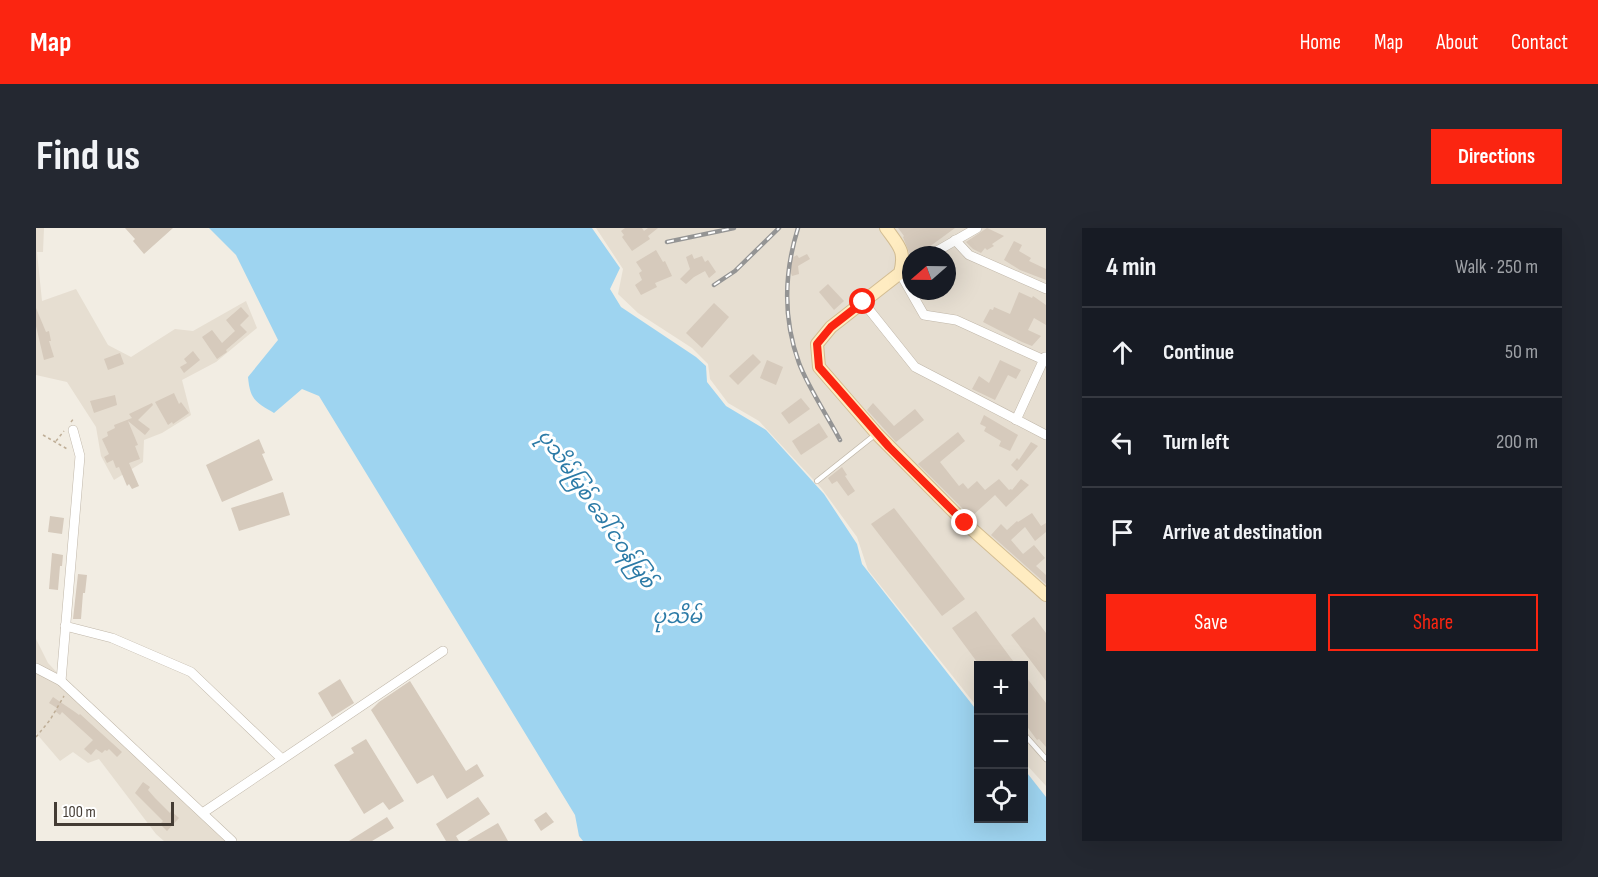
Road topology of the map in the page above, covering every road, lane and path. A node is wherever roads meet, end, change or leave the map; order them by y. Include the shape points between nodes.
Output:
1 (886, 228) edge
2 (977, 228) edge
3 (955, 240) junction
4 (945, 246) edge
5 (900, 273) junction
6 (1046, 289) edge
7 (863, 302) junction
8 (1045, 359) edge
9 (1016, 420) junction
10 (73, 430) dead end
11 (877, 434) junction
12 (43, 435) dead end
13 (1046, 435) edge
14 (80, 456) junction
15 (817, 481) dead end
16 (1046, 595) edge
17 (65, 626) junction
18 (443, 651) dead end
19 (36, 668) edge
20 (64, 685) junction
21 (36, 737) edge
22 (1028, 739) edge
23 (282, 759) junction
24 (1046, 759) edge
25 (204, 812) junction
26 (232, 841) edge

1 - 5 street via 904,259
2 - 3 street
3 - 4 street
3 - 6 street via 969,255
5 - 7 street
5 - 8 street via 924,315 956,320
7 - 9 street via 915,367
7 - 11 street via 831,327 817,344 819,367
8 - 9 street
9 - 13 street
10 - 14 street
11 - 15 lane
11 - 16 street via 965,523
12 - 14 path
14 - 17 street
17 - 20 street
17 - 23 street via 112,638 192,672
18 - 23 street
19 - 20 street
20 - 21 path via 50,720
20 - 25 street
22 - 24 lane
23 - 25 street
25 - 26 street

